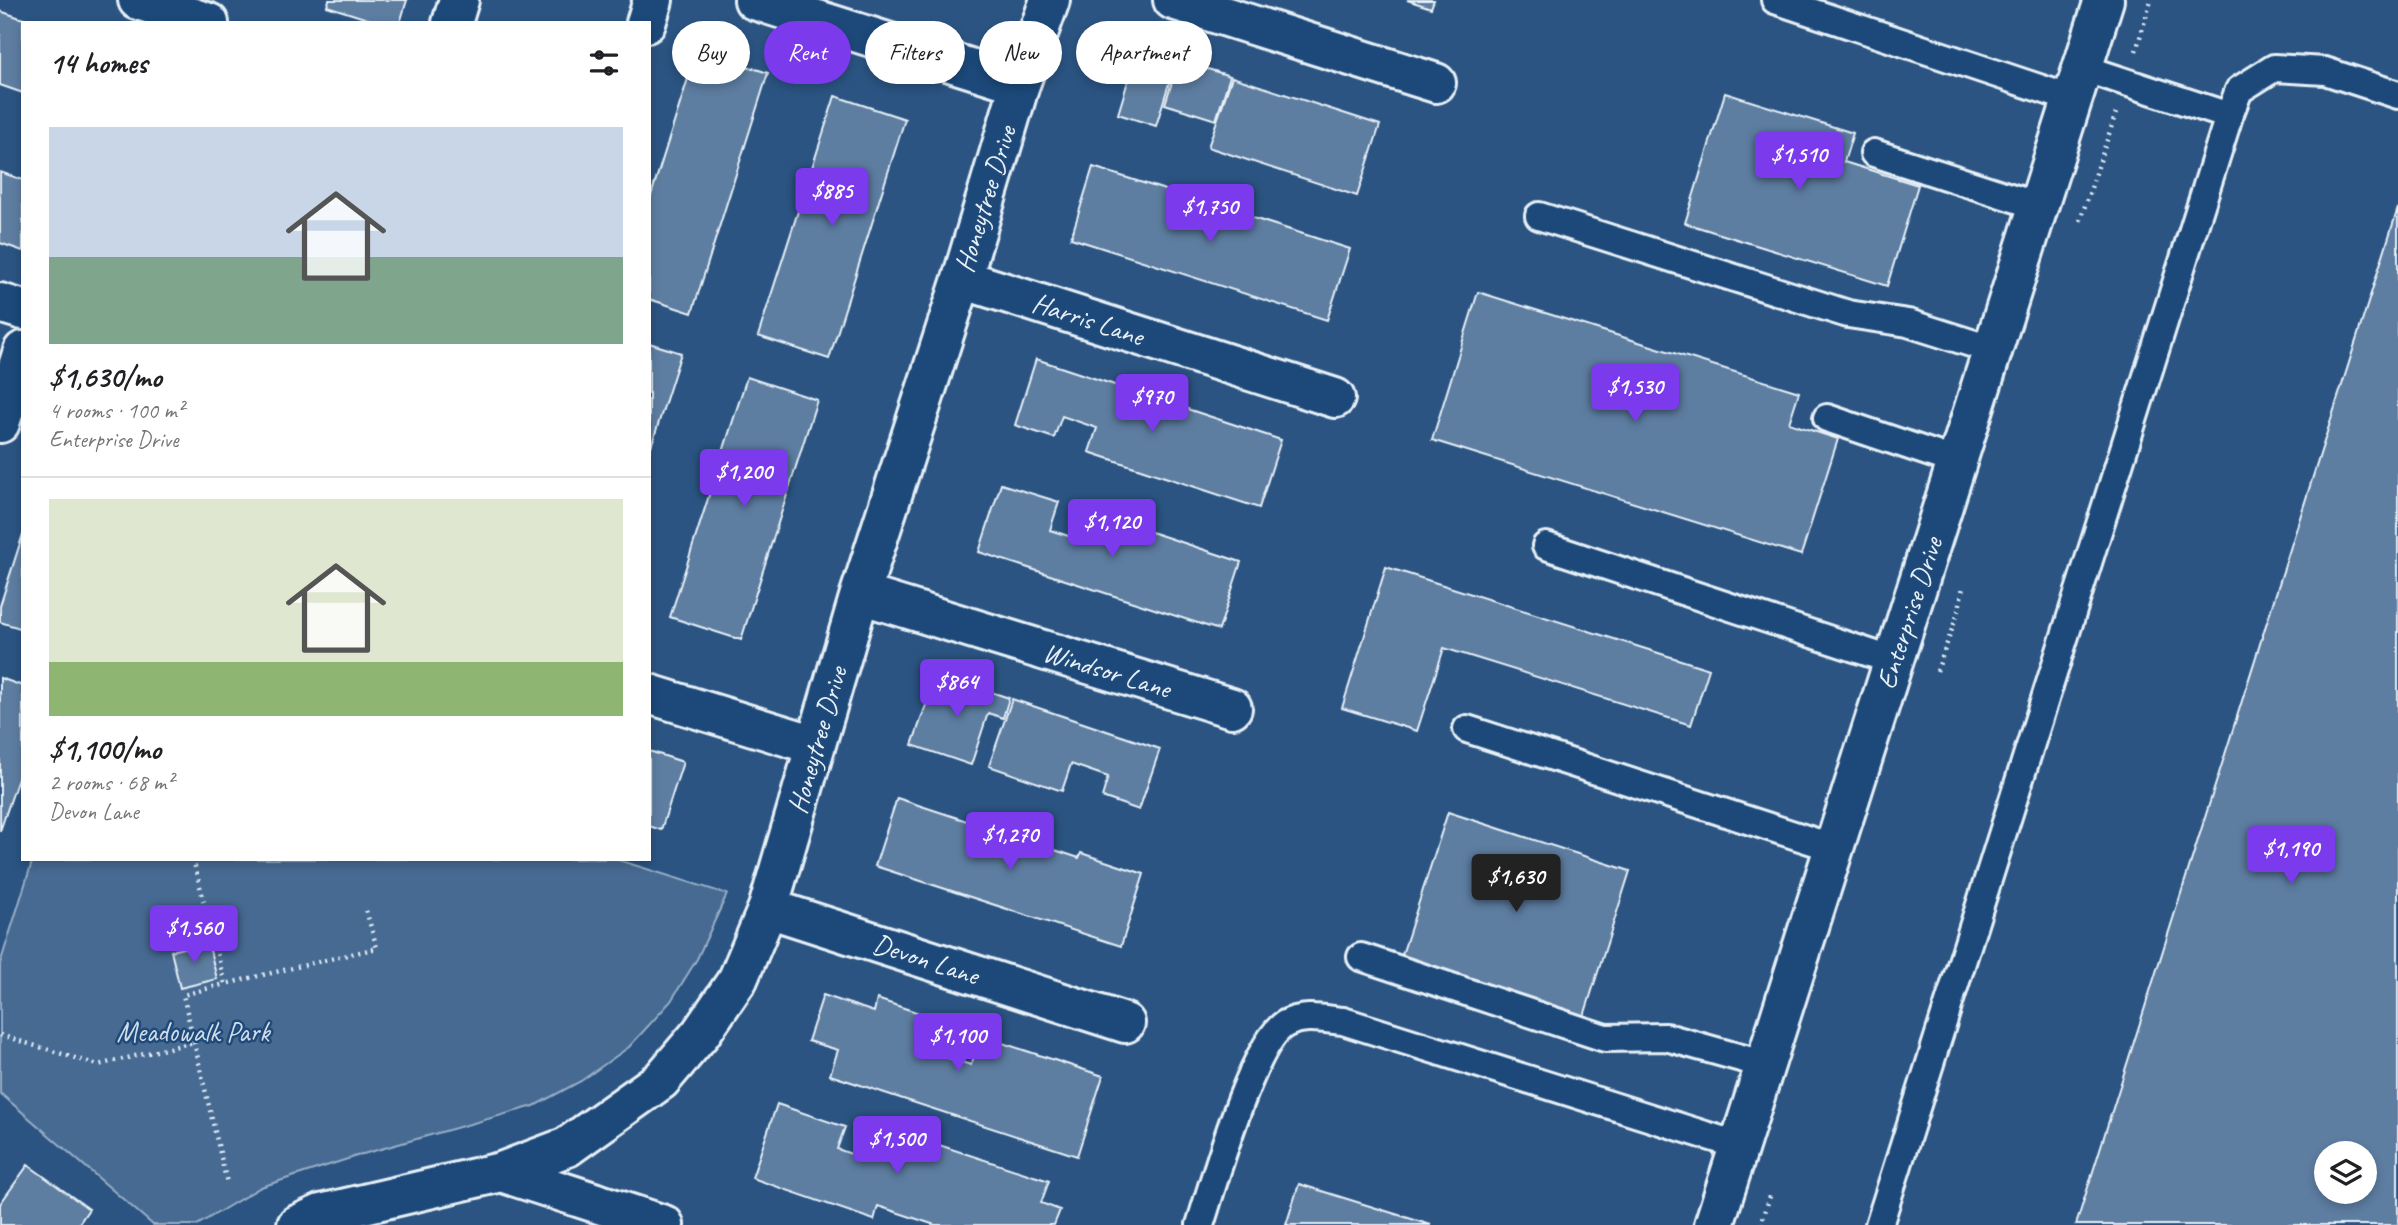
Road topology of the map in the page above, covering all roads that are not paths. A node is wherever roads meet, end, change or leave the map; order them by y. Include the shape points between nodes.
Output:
1 (138, 0) edge
2 (459, 0) edge
3 (653, 0) edge
4 (754, 0) edge
5 (1050, 0) edge
6 (1174, 0) edge
7 (1775, 0) edge
8 (2104, 0) edge
9 (203, 21) edge
10 (453, 21) edge
11 (647, 21) edge
12 (1042, 21) edge
13 (979, 71) edge
14 (1436, 83) dead end
15 (2077, 83) junction
16 (1020, 84) edge
17 (2398, 95) edge
18 (2229, 116) junction
19 (1874, 153) dead end
20 (2038, 206) junction
21 (1539, 216) dead end
22 (962, 279) junction
23 (0, 303) edge
24 (21, 309) edge
25 (1993, 350) junction
26 (21, 357) edge
27 (1335, 398) dead end
28 (1828, 418) dead end
29 (0, 423) edge
30 (1957, 462) junction
31 (1546, 546) dead end
32 (860, 594) junction
33 (1894, 661) junction
34 (651, 695) edge
35 (1232, 708) dead end
36 (1466, 729) dead end
37 (815, 745) junction
38 (1835, 848) junction
39 (768, 908) junction
40 (1361, 957) dead end
41 (1125, 1023) dead end
42 (1766, 1065) junction
43 (1740, 1146) junction
44 (501, 1172) junction
45 (297, 1225) edge
46 (664, 1225) edge
47 (1200, 1225) edge
48 (1714, 1225) edge
49 (1879, 1225) edge

1 - 9 street
2 - 10 street
3 - 11 street
4 - 13 street
5 - 12 street, Honeytree Drive
6 - 14 street
7 - 15 lane
8 - 15 street, Enterprise Drive
15 - 18 lane
15 - 20 street, Enterprise Drive
16 - 22 street, Honeytree Drive
17 - 18 lane via 2325,72 2274,68 2239,90
18 - 49 lane
19 - 20 lane
20 - 25 street, Enterprise Drive
21 - 25 lane via 1848,314 1908,323
22 - 27 street, Harris Lane
22 - 32 street, Honeytree Drive
23 - 24 street
25 - 30 street, Enterprise Drive
26 - 29 street
28 - 30 lane
30 - 33 street, Enterprise Drive
31 - 33 lane
32 - 35 street, Windsor Lane
32 - 37 street, Honeytree Drive
33 - 38 street, Enterprise Drive
34 - 37 street
36 - 38 lane
37 - 39 street, Honeytree Drive
38 - 42 street, Enterprise Drive
39 - 41 street, Devon Lane
39 - 44 street, Honeytree Drive via 738,979 661,1080 567,1147
40 - 42 lane via 1605,1038 1666,1037
42 - 43 street, Enterprise Drive
43 - 47 lane via 1343,1021 1305,1017 1283,1025 1253,1067
43 - 48 street, Enterprise Drive
44 - 45 street, Honeytree Drive via 321,1214
44 - 46 street

